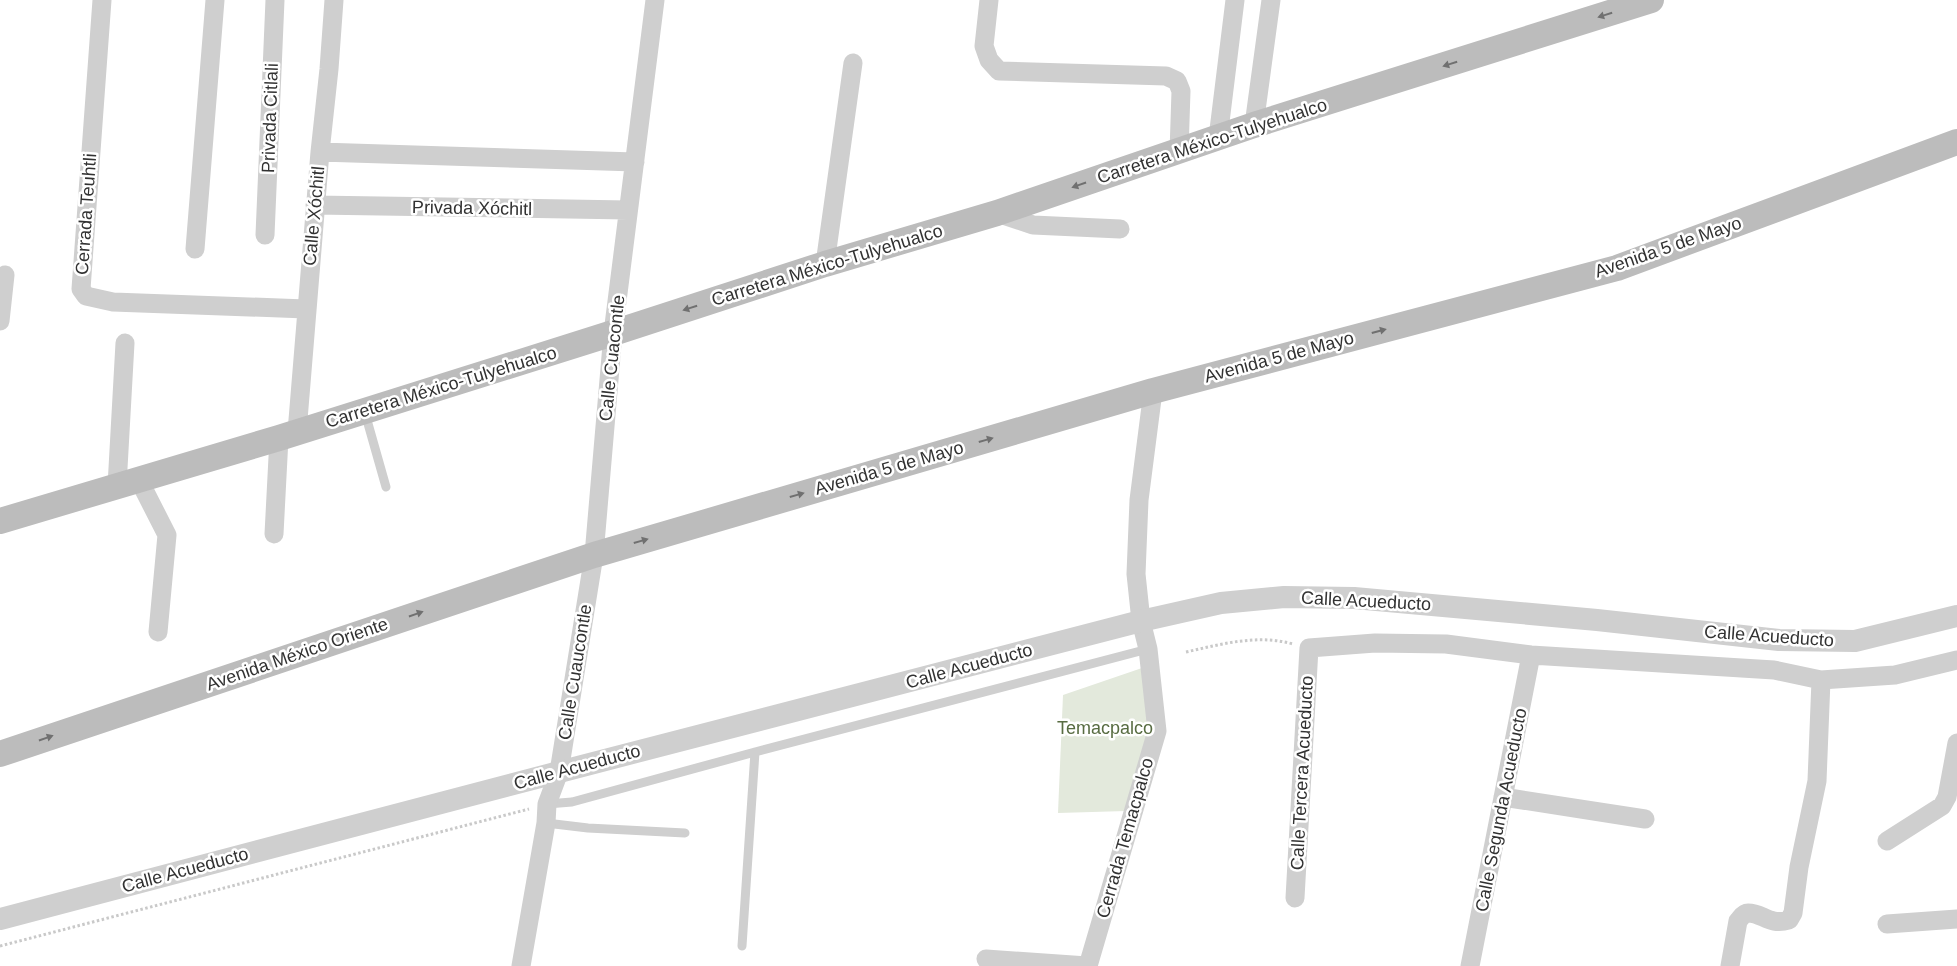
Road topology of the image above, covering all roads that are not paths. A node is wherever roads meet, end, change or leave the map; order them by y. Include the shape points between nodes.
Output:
1 (102, 0) edge
2 (215, 0) edge
3 (274, 0) edge
4 (334, 0) edge
5 (655, 0) edge
6 (989, 0) edge
7 (1235, 0) edge
8 (1271, 0) edge
9 (1651, 0) edge
10 (853, 62) dead end
11 (1254, 125) junction
12 (1218, 138) junction
13 (1957, 142) edge
14 (320, 152) junction
15 (1179, 152) junction
16 (635, 162) junction
17 (315, 205) junction
18 (628, 210) junction
19 (997, 213) junction
20 (1120, 229) dead end
21 (265, 235) dead end
22 (196, 249) dead end
23 (825, 264) junction
24 (5, 275) dead end
25 (306, 310) junction
26 (0, 321) edge
27 (613, 333) junction
28 (125, 343) dead end
29 (1153, 390) junction
30 (364, 410) junction
31 (288, 435) junction
32 (128, 483) junction
33 (386, 487) dead end
34 (0, 522) edge
35 (274, 534) dead end
36 (594, 555) junction
37 (1957, 616) edge
38 (1141, 621) junction
39 (158, 632) dead end
40 (1309, 648) joint
41 (1148, 649) junction
42 (1531, 655) junction
43 (1957, 660) edge
44 (1821, 680) junction
45 (1957, 743) edge
46 (755, 752) junction
47 (0, 754) edge
48 (559, 772) junction
49 (1503, 797) junction
50 (546, 813) junction
51 (1645, 818) dead end
52 (685, 833) dead end
53 (1887, 841) dead end
54 (1295, 898) dead end
55 (0, 919) edge
56 (1957, 919) edge
57 (1887, 924) dead end
58 (742, 946) dead end
59 (986, 959) dead end
60 (521, 966) edge
61 (1087, 966) edge
62 (1470, 966) edge
63 (1730, 966) edge

1 - 25 street, Cerrada Teuhtli via 81,289 86,296 113,302
2 - 22 street
3 - 21 street, Privada Citlali
4 - 14 street, Calle Xóchitl
5 - 16 street, Calle Cuacontle
6 - 15 street via 984,46 989,60 999,71 1166,76 1177,81 1181,91
7 - 12 street
8 - 11 street
9 -> 11 main road, Carretera México-Tulyehualco
10 - 23 street
11 - 12 main road, Carretera México-Tulyehualco
12 - 15 main road, Carretera México-Tulyehualco
29 -> 13 main road, Avenida 5 de Mayo via 1617,268
14 - 16 street
14 - 17 street, Calle Xóchitl
15 -> 19 main road, Carretera México-Tulyehualco
16 - 18 street, Calle Cuacontle
17 - 18 street, Privada Xóchitl
17 - 25 street, Calle Xóchitl
18 - 27 street, Calle Cuacontle
19 - 20 street via 1033,225
19 - 23 main road, Carretera México-Tulyehualco
23 -> 27 main road, Carretera México-Tulyehualco
24 - 26 street
25 - 31 street, Calle Xóchitl
27 - 30 main road, Carretera México-Tulyehualco
27 - 36 street, Calle Cuacontle
28 - 32 street
36 -> 29 main road, Avenida 5 de Mayo
29 - 38 street, Cerrada Temacpalco via 1139,500 1136,574
30 - 31 main road, Carretera México-Tulyehualco
30 - 33 lane
31 - 32 main road, Carretera México-Tulyehualco
31 - 35 street, Calle Xóchitl
32 - 34 main road, Carretera México-Tulyehualco
32 - 39 street via 167,535
47 -> 36 main road, Avenida México Oriente
36 - 48 street, Calle Cuaucontle
37 - 38 street, Calle Acueducto via 1855,641 1778,640 1354,598 1284,597 1221,603
38 - 41 street, Cerrada Temacpalco
38 - 48 street, Calle Acueducto
40 - 42 street, Calle Acueducto via 1375,643 1446,644
40 - 54 street, Calle Tercera Acueducto
41 - 46 lane, Calle Acueducto
41 - 61 street, Cerrada Temacpalco via 1157,731
42 - 44 street, Calle Acueducto via 1774,670
42 - 49 street, Calle Segunda Acueducto
43 - 44 street, Calle Acueducto via 1895,675
44 - 63 street via 1817,781 1793,913 1789,920 1779,923 1748,913 1742,915 1738,921
45 - 53 street via 1947,797 1942,806
46 - 50 lane, Calle Acueducto via 572,802
46 - 58 lane
48 - 50 street, Calle Cuaucontle
48 - 55 street, Calle Acueducto
49 - 51 street
49 - 62 street, Calle Segunda Acueducto
50 - 52 lane via 588,828
50 - 60 street, Calle Cuaucontle
56 - 57 street
59 - 61 street

